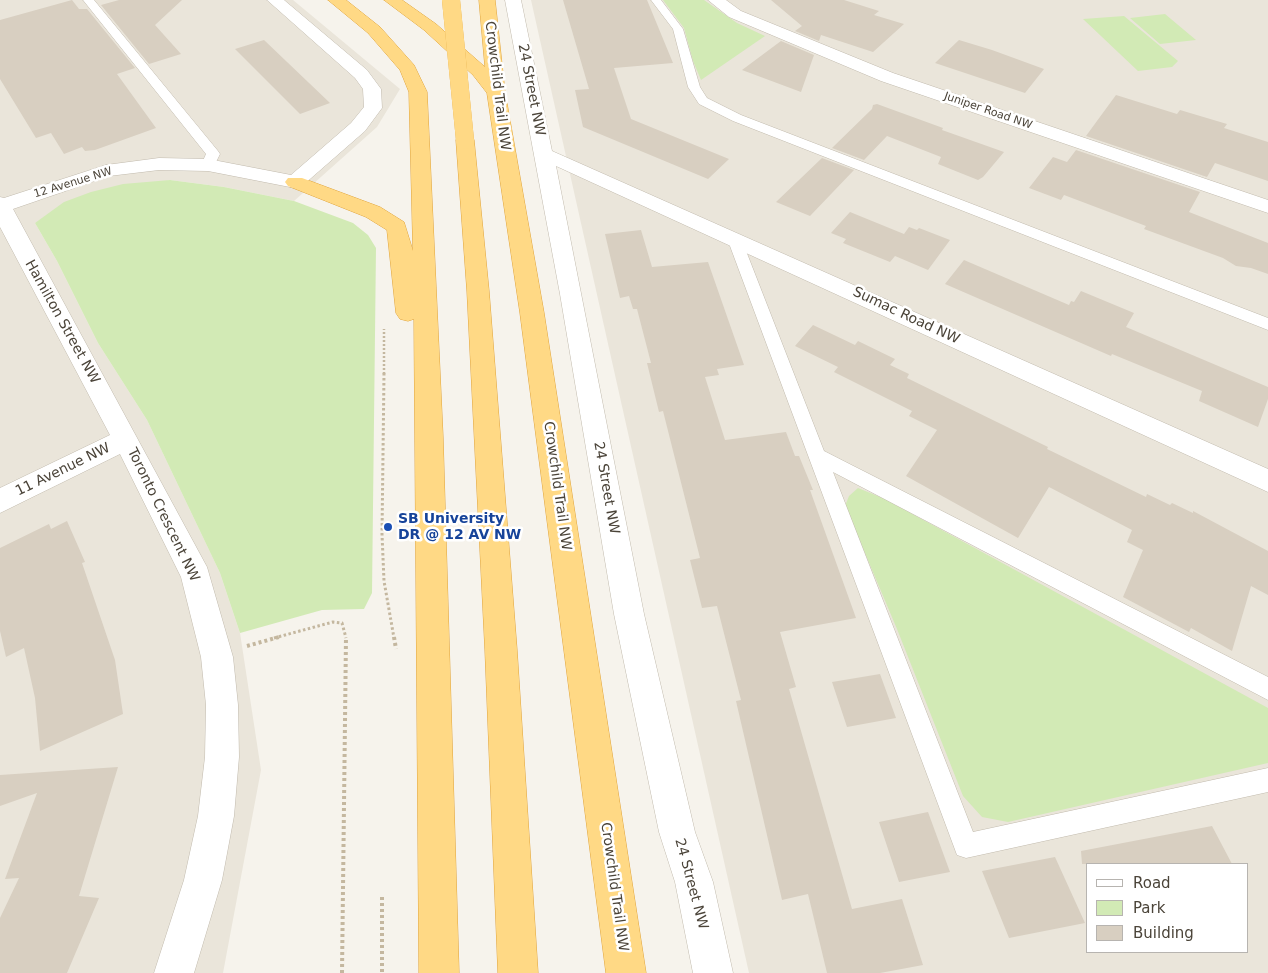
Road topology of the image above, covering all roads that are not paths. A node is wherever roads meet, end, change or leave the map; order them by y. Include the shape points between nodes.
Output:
1 (88, 0) edge
2 (275, 0) edge
3 (336, 0) edge
4 (392, 0) edge
5 (452, 0) edge
6 (487, 0) edge
7 (513, 0) edge
8 (656, 0) edge
9 (716, 0) edge
10 (496, 92) junction
11 (544, 154) junction
12 (208, 165) junction
13 (295, 182) junction
14 (0, 205) edge
15 (1268, 207) edge
16 (734, 238) junction
17 (1268, 324) edge
18 (430, 437) junction
19 (126, 439) junction
20 (818, 456) junction
21 (1268, 481) edge
22 (0, 501) edge
23 (1268, 689) edge
24 (1268, 780) edge
25 (174, 973) edge
26 (439, 973) edge
27 (518, 973) edge
28 (626, 973) edge
29 (713, 973) edge

1 - 12 lane via 213,154
2 - 13 street via 361,74 372,89 373,108 358,127
3 - 18 highway via 374,30 408,69 418,92
4 - 10 highway via 430,27 479,71
5 - 27 highway, bridge via 478,291
6 - 10 highway, Crowchild Trail NW
7 - 11 street, 24 Street NW
8 - 17 lane via 678,29 694,87 703,101 737,118
9 - 15 street, Juniper Road NW via 735,14 887,77
10 - 28 highway, Crowchild Trail NW via 532,313
11 - 16 street, Sumac Road NW
11 - 29 street, 24 Street NW via 629,614 677,832 694,882
12 - 13 street, 12 Avenue NW
12 - 14 street, 12 Avenue NW via 159,164 106,171
13 - 18 highway via 373,212 397,228 410,344
14 - 19 street, Hamilton Street NW
16 - 20 lane
16 - 21 street, Sumac Road NW
18 - 26 highway
19 - 22 street, 11 Avenue NW
19 - 25 street, Toronto Crescent NW via 196,576 217,657 222,705 222,757 216,816 203,880
20 - 23 lane
20 - 24 lane via 966,846

